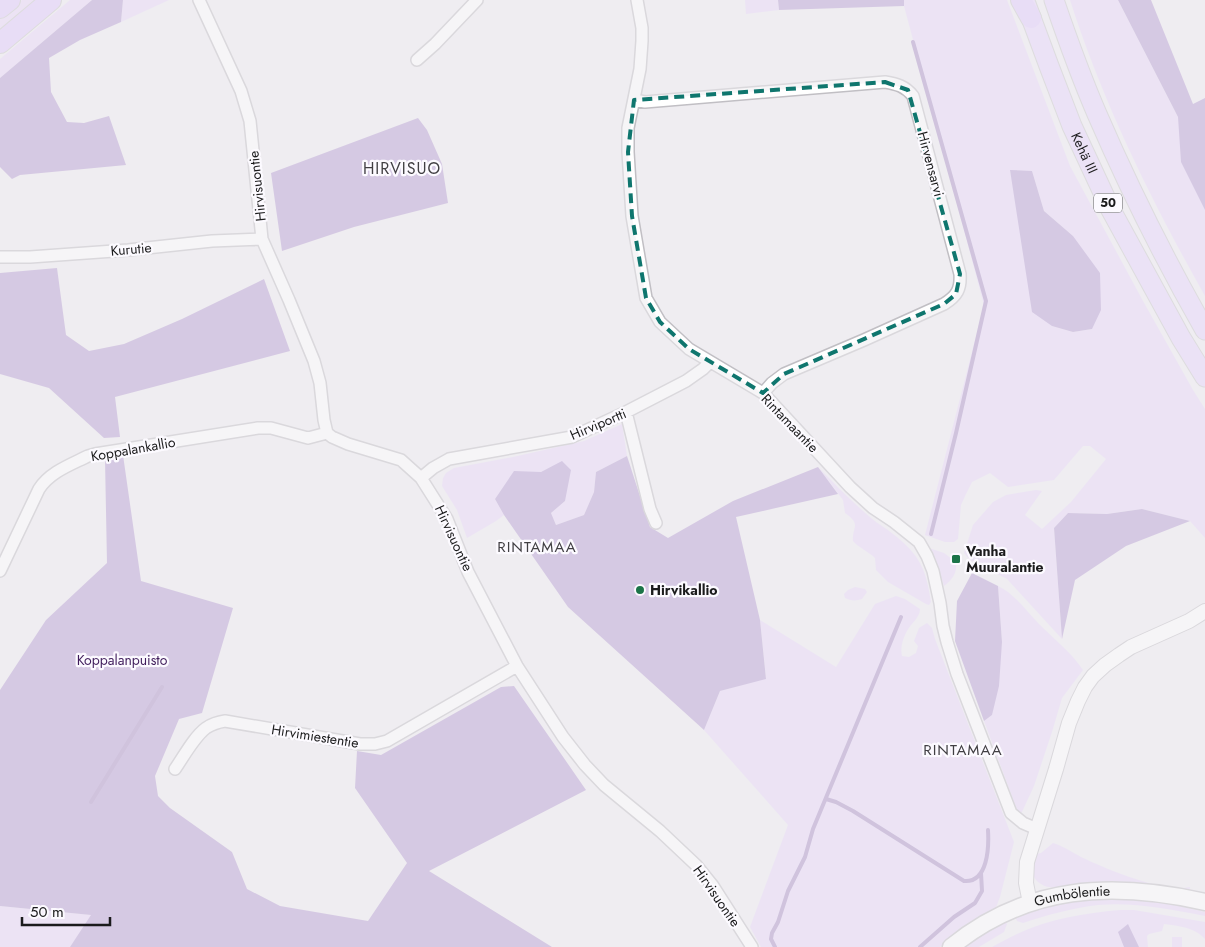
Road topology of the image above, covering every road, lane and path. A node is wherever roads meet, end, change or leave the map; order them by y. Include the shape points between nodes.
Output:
1 (10, 0) edge
2 (51, 0) edge
3 (199, 0) edge
4 (477, 0) edge
5 (637, 0) edge
6 (1054, 0) edge
7 (1026, 6) edge
8 (0, 8) edge
9 (0, 43) edge
10 (417, 60) dead end
11 (634, 100) junction
12 (262, 240) junction
13 (0, 257) edge
14 (1205, 330) edge
15 (710, 362) junction
16 (1205, 377) edge
17 (763, 393) junction
18 (626, 412) junction
19 (327, 433) junction
20 (422, 478) junction
21 (656, 523) dead end
22 (0, 571) edge
23 (1205, 611) edge
24 (517, 666) junction
25 (175, 769) dead end
26 (1037, 829) junction
27 (1030, 902) junction
28 (1205, 902) edge
29 (752, 947) edge
30 (951, 947) edge

1 - 8 highway
2 - 9 highway
3 - 12 street, Hirvisuontie via 241,90 250,121
4 - 10 street
5 - 11 street, Rintamaantie via 642,41
6 - 14 highway, Kehä III / 50 via 1097,114 1136,200
7 - 16 highway, Kehä III / 50 via 1072,126 1111,210
11 - 15 street, Rintamaantie via 628,128 628,152 632,216 646,298 660,322 689,349
11 - 17 street, Hirvensarvi via 645,102 885,82 897,84 913,96 960,274 961,283 956,294 944,304 784,374
12 - 13 street, Kurutie via 212,241 30,258
12 - 19 street, Hirvisuontie via 314,361
15 - 17 street, Rintamaantie
15 - 18 street, Hirviportti via 686,381
17 - 26 street, Rintamaantie via 850,487 918,542 927,556 957,674 1011,813
18 - 20 street, Hirviportti via 572,436 450,459
18 - 21 street
19 - 20 street, Hirvisuontie via 348,444 401,460
19 - 22 street, Koppalankallio via 308,438 271,428 258,428 88,456 43,482
20 - 24 street, Hirvisuontie via 447,518 468,572
23 - 26 street via 1131,647 1093,676 1069,723
24 - 25 street, Hirvimiestentie via 387,741 360,744 225,721 216,723 199,735
24 - 29 street, Hirvisuontie via 584,765 696,865
26 - 27 street via 1027,862 1026,883
27 - 28 main road, Gumbölentie via 1116,890
27 - 30 main road, Gumbölentie via 965,935

